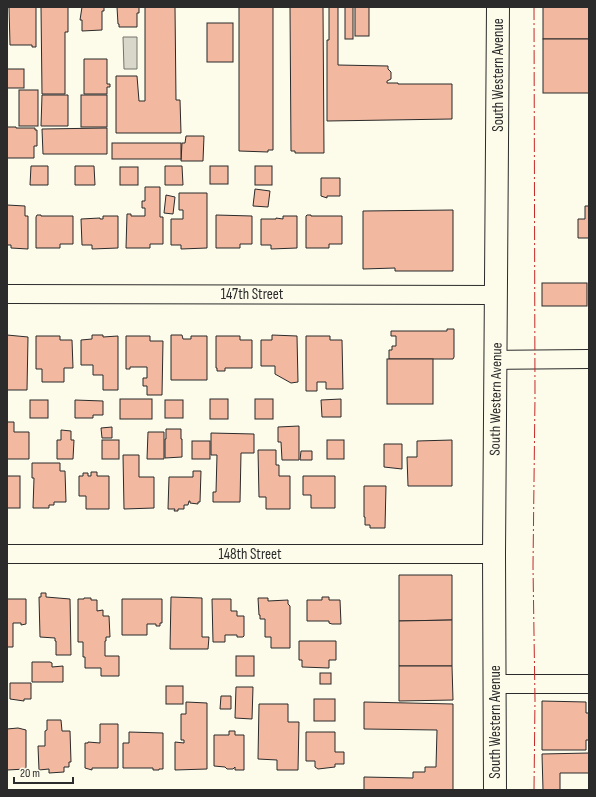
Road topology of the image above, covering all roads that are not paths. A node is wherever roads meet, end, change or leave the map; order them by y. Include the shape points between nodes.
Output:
1 (498, 7) edge
2 (7, 294) edge
3 (497, 296) junction
4 (496, 360) junction
5 (589, 360) edge
6 (7, 554) edge
7 (494, 554) junction
8 (495, 684) junction
9 (589, 684) edge
10 (495, 790) edge

1 - 3 main road, South Western Avenue
2 - 3 street, 147th Street
3 - 4 main road, South Western Avenue
4 - 5 street
4 - 7 main road, South Western Avenue
6 - 7 street, 148th Street
7 - 8 main road, South Western Avenue
8 - 9 street
8 - 10 main road, South Western Avenue

